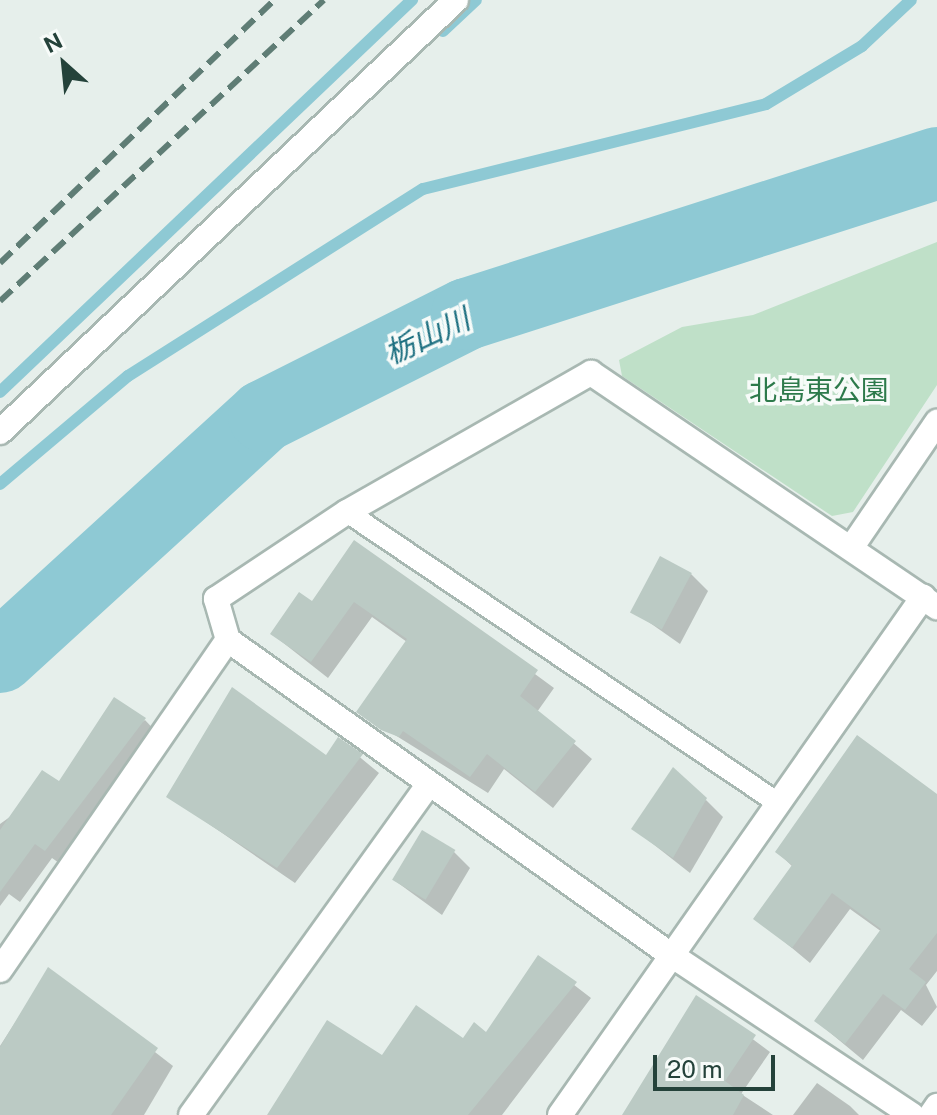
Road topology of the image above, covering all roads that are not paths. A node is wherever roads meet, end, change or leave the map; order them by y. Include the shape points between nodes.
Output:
1 (456, 0) edge
2 (937, 422) edge
3 (0, 432) edge
4 (347, 512) junction
5 (851, 548) junction
6 (930, 602) edge
7 (228, 640) junction
8 (429, 784) junction
9 (778, 803) junction
10 (671, 955) junction
11 (0, 970) edge
12 (937, 1106) edge
13 (191, 1115) edge
14 (560, 1115) edge
15 (912, 1115) edge
16 (931, 1115) edge

1 - 3 street
2 - 5 street
4 - 5 street via 591,373
4 - 7 street via 216,599
4 - 9 lane
5 - 6 street
6 - 9 street
7 - 8 street
7 - 11 street
8 - 10 street
8 - 13 street
9 - 10 street
10 - 14 street
10 - 15 street
12 - 16 street

